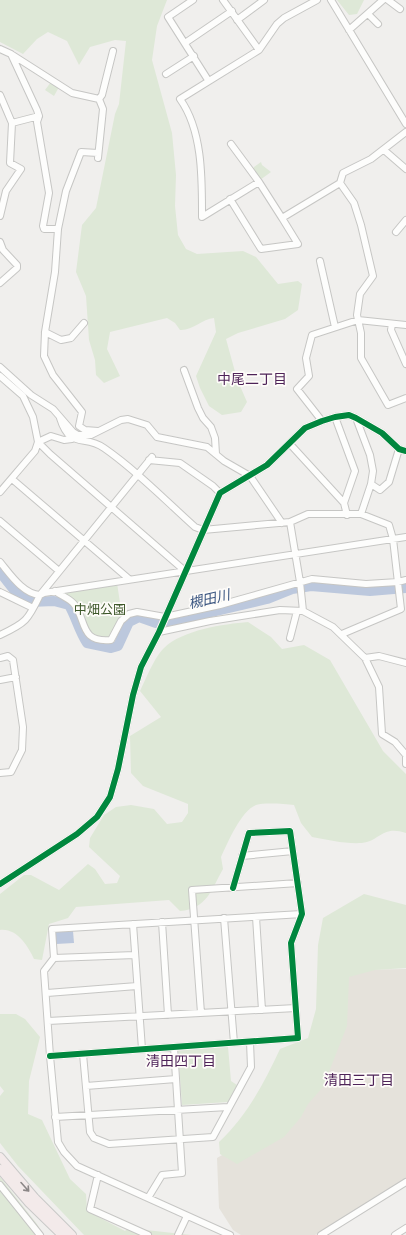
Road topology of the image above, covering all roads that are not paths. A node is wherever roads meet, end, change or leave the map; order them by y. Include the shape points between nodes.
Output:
1 (193, 0) edge
2 (223, 0) edge
3 (264, 0) edge
4 (317, 0) edge
5 (331, 0) edge
6 (383, 0) edge
7 (388, 0) edge
8 (400, 9) dead end
9 (232, 11) junction
10 (368, 14) junction
11 (237, 20) junction
12 (378, 24) dead end
13 (349, 30) junction
14 (185, 43) junction
15 (0, 49) edge
16 (259, 50) junction
17 (113, 51) dead end
18 (11, 54) junction
19 (194, 56) junction
20 (166, 74) dead end
21 (208, 80) junction
22 (0, 95) edge
23 (99, 99) junction
24 (39, 116) junction
25 (12, 123) junction
26 (406, 124) edge
27 (406, 132) edge
28 (231, 144) dead end
29 (384, 150) junction
30 (406, 169) edge
31 (259, 182) junction
32 (340, 183) junction
33 (230, 199) junction
34 (0, 216) edge
35 (282, 218) junction
36 (406, 220) edge
37 (58, 229) junction
38 (396, 232) dead end
39 (0, 242) edge
40 (320, 261) dead end
41 (0, 283) edge
42 (358, 320) junction
43 (84, 323) dead end
44 (392, 324) junction
45 (406, 325) edge
46 (335, 327) junction
47 (45, 332) junction
48 (406, 364) edge
49 (0, 367) edge
50 (184, 370) dead end
51 (0, 376) edge
52 (406, 398) edge
53 (335, 417) junction
54 (60, 418) junction
55 (356, 418) junction
56 (322, 420) junction
57 (98, 431) junction
58 (72, 439) junction
59 (38, 442) junction
60 (290, 444) junction
61 (399, 449) junction
62 (406, 451) edge
63 (216, 454) junction
64 (137, 476) junction
65 (250, 476) junction
66 (12, 479) junction
67 (371, 484) junction
68 (0, 492) edge
69 (220, 493) junction
70 (344, 503) junction
71 (112, 507) junction
72 (362, 514) junction
73 (347, 515) junction
74 (0, 522) edge
75 (290, 522) junction
76 (282, 523) junction
77 (203, 530) junction
78 (406, 537) edge
79 (393, 539) junction
80 (84, 540) junction
81 (295, 554) junction
82 (0, 562) edge
83 (59, 571) junction
84 (185, 571) junction
85 (129, 579) junction
86 (406, 580) edge
87 (300, 582) junction
88 (399, 587) junction
89 (55, 591) junction
90 (0, 592) edge
91 (39, 596) junction
92 (34, 607) junction
93 (300, 611) junction
94 (165, 617) junction
95 (160, 630) junction
96 (342, 634) junction
97 (0, 635) edge
98 (290, 638) dead end
99 (0, 658) edge
100 (365, 658) junction
101 (406, 662) edge
102 (16, 677) junction
103 (0, 680) edge
104 (406, 755) edge
105 (406, 764) edge
106 (0, 773) edge
107 (293, 851) junction
108 (242, 856) junction
109 (298, 883) junction
110 (0, 884) edge
111 (232, 888) junction
112 (302, 914) junction
113 (256, 917) junction
114 (224, 918) junction
115 (194, 920) junction
116 (162, 922) junction
117 (133, 924) junction
118 (135, 955) junction
119 (54, 958) junction
120 (138, 986) junction
121 (47, 993) junction
122 (296, 1008) junction
123 (262, 1010) junction
124 (232, 1012) junction
125 (201, 1013) junction
126 (168, 1015) junction
127 (140, 1016) junction
128 (48, 1021) junction
129 (250, 1042) junction
130 (234, 1043) junction
131 (174, 1047) junction
132 (142, 1049) junction
133 (83, 1054) junction
134 (50, 1056) junction
135 (176, 1079) junction
136 (86, 1086) junction
137 (228, 1107) junction
138 (178, 1110) junction
139 (88, 1115) junction
140 (55, 1117) junction
141 (179, 1140) junction
142 (0, 1157) edge
143 (0, 1169) edge
144 (98, 1175) junction
145 (406, 1183) edge
146 (0, 1185) edge
147 (148, 1198) junction
148 (187, 1216) junction
149 (406, 1228) edge
150 (40, 1235) edge
151 (62, 1235) edge
152 (72, 1235) edge
153 (148, 1235) edge
154 (178, 1235) edge
155 (230, 1235) edge
156 (320, 1235) edge
157 (395, 1235) edge

1 - 14 street via 168,18
2 - 9 street
3 - 11 street
4 - 16 street via 277,24
5 - 13 street
6 - 10 street
7 - 8 street
9 - 11 street
9 - 14 street
10 - 12 street
10 - 13 street
11 - 16 street
13 - 26 street
14 - 19 street
15 - 18 street
16 - 21 street
17 - 23 street
18 - 23 street via 72,93
18 - 24 street
19 - 20 street
19 - 21 street
21 - 33 street via 180,99 184,104 199,151 202,217
22 - 25 street
23 - 37 street via 103,109 98,155 81,152 66,191
24 - 25 street
24 - 37 street via 37,122 49,194 43,226
25 - 34 street via 10,163 21,169 6,191
27 - 29 street
28 - 31 street
29 - 30 street
29 - 32 street via 343,173
31 - 33 street
31 - 35 street
32 - 35 street
32 - 42 street via 354,203 373,276 360,294
33 - 35 street via 261,249 298,244
36 - 38 street
37 - 47 street via 55,272
39 - 41 street via 17,268
40 - 46 street
42 - 44 street
42 - 46 street
42 - 52 street via 361,358 383,399 388,405
43 - 47 street via 71,338 61,340
44 - 45 street
44 - 48 street via 391,330
46 - 56 street via 312,335 306,358 309,376 297,389
47 - 57 street via 44,356 54,375 82,412 79,426 85,430
49 - 54 street via 31,395 53,409
50 - 63 street via 198,408 211,427
51 - 59 street via 23,396 33,417
53 - 55 street via 349,415
53 - 56 street
53 - 70 street via 355,471
54 - 57 street via 78,435 91,435
54 - 58 street via 62,426
55 - 61 street via 382,433
55 - 67 street via 370,455
56 - 60 street via 305,428
57 - 63 street via 121,420 128,420 147,425 161,440 207,447
58 - 59 street via 64,440 51,436
58 - 64 street via 103,447
59 - 66 street via 35,451
59 - 71 street
60 - 65 street via 267,465
60 - 70 street
61 - 62 street
61 - 67 street via 389,482 380,490
63 - 65 street via 224,462
64 - 69 street via 150,459 180,463
64 - 71 street
64 - 77 street via 195,527
65 - 69 street
65 - 76 street
66 - 68 street
66 - 80 street
67 - 72 street
69 - 77 street
70 - 73 street
71 - 80 street
71 - 84 street
72 - 73 street
72 - 79 street via 388,525
73 - 75 street via 308,514
74 - 83 street
75 - 76 street
75 - 81 street
76 - 77 street
77 - 84 street
78 - 79 street
79 - 81 street
79 - 88 street
80 - 83 street
80 - 85 street
81 - 84 street
81 - 87 street
82 - 91 street via 31,594
83 - 91 street
84 - 85 street
84 - 94 street
85 - 89 street
86 - 88 street
87 - 88 street via 312,579
87 - 93 street
87 - 94 street via 220,605
88 - 96 street via 401,609
89 - 91 street
89 - 94 street via 73,603 92,637 104,641 111,640 121,621 129,614 137,612
90 - 92 street
91 - 92 street
92 - 97 street via 25,621
93 - 95 street via 280,610
93 - 96 street
93 - 98 street
94 - 95 street
95 - 110 street via 141,667 132,695 110,797 97,817 77,834
96 - 100 street
99 - 102 street via 8,656 13,660
100 - 101 street via 379,656
100 - 104 street via 379,687 382,734 395,742
102 - 103 street
102 - 106 street via 23,727 22,750 11,772
104 - 105 street
107 - 108 street
107 - 108 street via 290,831 249,833
107 - 109 street
108 - 111 street
109 - 111 street
109 - 112 street
111 - 115 street via 192,890
112 - 113 street
112 - 122 street via 291,943
113 - 114 street
113 - 123 street
114 - 115 street
114 - 124 street
115 - 116 street
115 - 125 street
116 - 117 street
116 - 126 street
117 - 118 street
117 - 119 street via 52,929
118 - 119 street
118 - 120 street
119 - 121 street via 44,971
120 - 121 street
120 - 127 street
121 - 128 street
122 - 123 street
122 - 129 street via 298,1038
123 - 124 street
124 - 125 street
124 - 130 street
125 - 126 street
126 - 127 street
127 - 128 street
127 - 132 street
128 - 134 street
129 - 130 street
129 - 137 street via 251,1066
130 - 131 street
131 - 132 street
131 - 135 street
132 - 133 street
133 - 134 street
133 - 136 street
134 - 140 street
135 - 136 street
135 - 138 street
136 - 139 street
137 - 138 street
137 - 141 street via 213,1137
138 - 139 street
138 - 141 street
139 - 140 street
139 - 141 street via 90,1132 94,1138 105,1143
140 - 144 street via 58,1142 64,1152 77,1166
141 - 147 street via 182,1173 162,1175
142 -> 152 highway via 35,1198
143 - 151 highway via 29,1203
144 - 147 street
144 - 153 street via 90,1209
145 - 156 street
146 - 150 street
147 - 148 street
148 - 154 street
148 - 155 street
149 - 157 street

